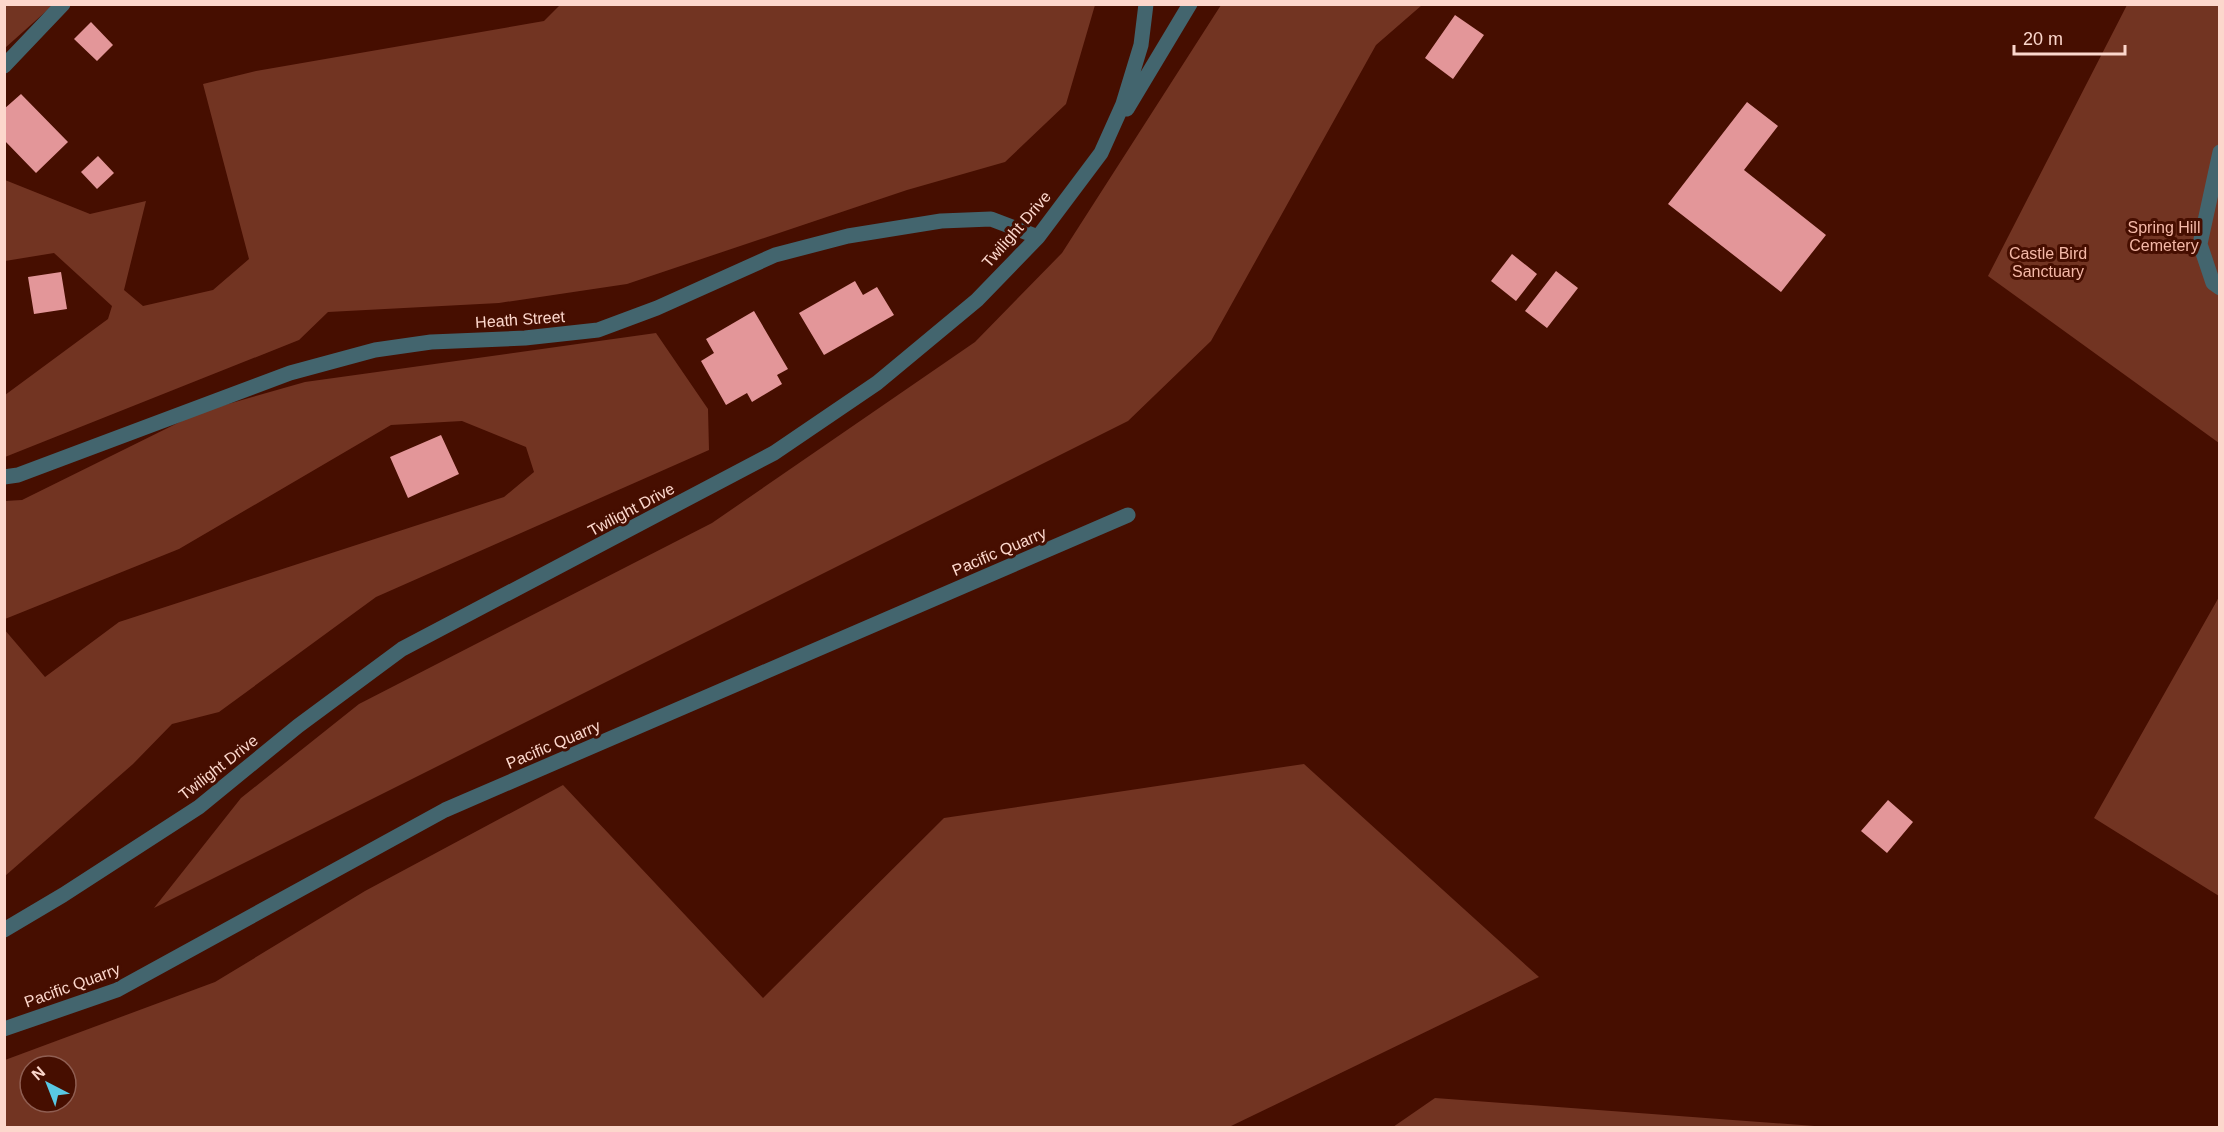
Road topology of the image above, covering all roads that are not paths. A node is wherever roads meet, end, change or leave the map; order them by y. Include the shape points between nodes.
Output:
1 (63, 4) edge
2 (1146, 4) edge
3 (1190, 4) edge
4 (4, 66) edge
5 (2220, 152) edge
6 (1101, 153) junction
7 (1038, 237) junction
8 (2220, 288) edge
9 (4, 477) edge
10 (1128, 515) dead end
11 (4, 930) edge
12 (4, 1029) edge

1 - 4 street
2 - 6 street, Twilight Drive via 1141,45
3 - 6 street
5 - 8 street via 2200,244 2213,283
6 - 7 street, Twilight Drive
7 - 9 street, Heath Street via 991,219 941,221 848,236 775,255 598,330 375,350 290,373
7 - 11 street, Twilight Drive via 968,307 877,384 774,453 402,649 298,726 199,807
10 - 12 street, Pacific Quarry via 444,810 117,990

